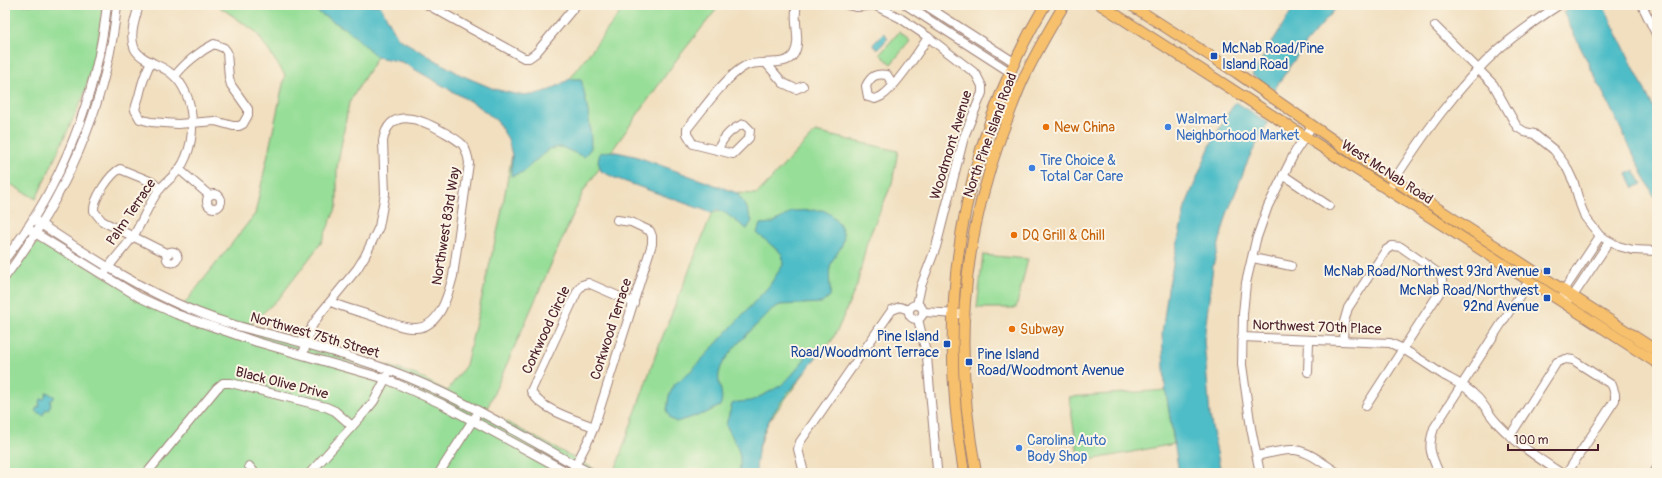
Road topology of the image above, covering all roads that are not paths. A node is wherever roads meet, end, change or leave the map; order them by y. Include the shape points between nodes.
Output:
1 (106, 5) edge
2 (117, 5) edge
3 (141, 5) edge
4 (428, 5) edge
5 (576, 5) edge
6 (798, 5) edge
7 (848, 5) edge
8 (906, 5) edge
9 (925, 5) edge
10 (1045, 5) edge
11 (1064, 5) edge
12 (1101, 5) edge
13 (1132, 5) edge
14 (1559, 5) edge
15 (1642, 5) edge
16 (1142, 8) edge
17 (938, 14) junction
18 (933, 22) junction
19 (1435, 26) dead end
20 (972, 35) junction
21 (1657, 35) edge
22 (928, 36) junction
23 (967, 44) junction
24 (151, 62) junction
25 (766, 62) junction
26 (1012, 67) junction
27 (1479, 69) junction
28 (175, 76) junction
29 (893, 84) dead end
30 (803, 86) dead end
31 (191, 124) junction
32 (1312, 126) junction
33 (1306, 136) junction
34 (718, 150) dead end
35 (180, 170) junction
36 (1283, 175) junction
37 (1394, 180) junction
38 (160, 189) junction
39 (1388, 189) junction
40 (210, 195) dead end
41 (1329, 206) dead end
42 (33, 219) junction
43 (617, 220) dead end
44 (42, 224) junction
45 (27, 228) junction
46 (36, 234) junction
47 (133, 236) junction
48 (1600, 236) junction
49 (1609, 242) junction
50 (1657, 250) edge
51 (168, 254) dead end
52 (1253, 258) junction
53 (5, 259) edge
54 (1291, 266) dead end
55 (108, 268) junction
56 (103, 275) junction
57 (5, 277) edge
58 (1529, 281) junction
59 (1564, 290) junction
60 (1573, 296) junction
61 (331, 302) junction
62 (1563, 302) junction
63 (634, 304) junction
64 (909, 310) junction
65 (919, 312) junction
66 (952, 314) junction
67 (964, 315) junction
68 (1242, 337) junction
69 (1309, 340) junction
70 (1343, 340) junction
71 (306, 344) junction
72 (1404, 348) junction
73 (1657, 351) edge
74 (303, 354) junction
75 (1657, 363) edge
76 (389, 370) junction
77 (1308, 372) dead end
78 (386, 379) junction
79 (1462, 384) junction
80 (1366, 406) dead end
81 (479, 411) junction
82 (473, 421) junction
83 (352, 426) junction
84 (594, 427) junction
85 (1510, 436) junction
86 (1257, 456) junction
87 (249, 466) dead end
88 (1657, 468) edge
89 (573, 469) edge
90 (147, 473) edge
91 (256, 473) edge
92 (310, 473) edge
93 (439, 473) edge
94 (568, 473) edge
95 (591, 473) edge
96 (804, 473) edge
97 (936, 473) edge
98 (964, 473) edge
99 (976, 473) edge
100 (1260, 473) edge
101 (1338, 473) edge
102 (1439, 473) edge
103 (1561, 473) edge
104 (1567, 473) edge
105 (1654, 473) edge

1 - 42 street via 98,60 88,98 63,162
2 - 44 street via 108,64 99,100 72,166
3 - 24 street via 134,29 134,46 137,52
4 - 5 street via 524,58 536,54
6 - 25 street via 795,52 785,61
7 - 22 street, Woodmont Avenue via 874,6 900,18
8 - 18 street
9 - 17 street
10 - 26 main road, North Pine Island Road
11 - 67 main road, North Pine Island Road via 1021,83 989,170 970,256
12 - 33 main road, West McNab Road
13 - 16 main road, West McNab Road
14 - 27 street via 1512,38
15 - 21 street
16 - 32 main road, West McNab Road
17 - 18 street
17 - 20 street
18 - 23 street
19 - 27 street
20 - 23 street
20 - 26 street
22 - 29 street
22 - 65 street, Woodmont Avenue via 976,74 982,86 982,93 964,137 936,247 921,286
23 - 26 street
24 - 28 street
24 - 31 street via 143,78 136,105 137,116 151,122
25 - 30 street via 783,83 796,89
25 - 34 street via 752,63 740,70 687,129 693,144
26 - 66 main road, North Pine Island Road via 988,128 968,196 960,238
27 - 37 street via 1444,108
27 - 48 street via 1493,84 1517,127 1542,140 1554,150 1566,166 1586,217
28 - 31 street, Palm Terrace via 186,96
28 - 31 street via 208,47 219,45 227,52 231,85 248,110 245,121 238,126 215,122
31 - 35 street, Palm Terrace via 188,151
32 - 33 street
32 - 37 main road, West McNab Road
33 - 36 street
33 - 39 main road, West McNab Road
35 - 38 street, Palm Terrace
35 - 40 street
36 - 41 street
36 - 52 street via 1268,206 1256,240
37 - 39 street
37 - 59 main road, West McNab Road
38 - 47 street, Palm Terrace
38 - 47 street via 152,182 120,169 111,175 95,202 94,211 102,221
39 - 58 main road, West McNab Road
42 - 44 street, Northwest 75th Street
42 - 45 street
43 - 63 street, Corkwood Terrace via 644,227 652,236 652,244
44 - 46 street
44 - 55 street, Northwest 75th Street
45 - 46 street, Northwest 75th Street
45 - 53 street
46 - 56 street, Northwest 75th Street
46 - 57 street
47 - 51 street
47 - 55 street, Palm Terrace
48 - 49 street
48 - 59 street
49 - 50 street via 1633,250
49 - 60 street
52 - 54 street
52 - 68 street via 1246,283
55 - 56 street, Palm Terrace
55 - 71 street, Northwest 75th Street via 203,315
56 - 74 street, Northwest 75th Street via 176,314 250,340
58 - 62 main road, West McNab Road
58 - 79 street
59 - 60 main road, West McNab Road
59 - 62 street
60 - 62 street
60 - 73 main road, West McNab Road
61 - 61 street, Northwest 83rd Way via 365,256 379,227 385,194 383,141 387,130 394,122 405,117 420,119 451,136 463,146 469,163 452,276 448,293 437,316 424,326 405,327
61 - 71 street via 312,326
62 - 75 main road, West McNab Road
63 - 84 street, Corkwood Terrace
63 - 84 street, Corkwood Circle via 588,284 582,285 531,391 539,402
64 - 65 street via 913,306
64 - 65 street via 911,318
64 - 96 street via 900,307 892,310 800,442 798,449
65 - 66 street
65 - 97 street, Woodmont Avenue via 927,357
66 - 67 street
66 - 98 main road, North Pine Island Road via 953,384
67 - 99 main road, North Pine Island Road via 966,406
68 - 69 street, Northwest 70th Place
68 - 86 street via 1242,365
69 - 70 street, Northwest 70th Place
69 - 77 street
70 - 72 street, Northwest 70th Place via 1390,343
70 - 72 street via 1348,308 1386,250 1392,246 1401,247 1441,275 1443,280 1443,287
71 - 74 street
71 - 76 street, Northwest 75th Street
72 - 79 street, Northwest 70th Place via 1445,376
72 - 80 street
74 - 78 street, Northwest 75th Street
76 - 78 street
76 - 81 street, Northwest 75th Street
78 - 82 street, Northwest 75th Street via 426,396
78 - 83 street via 374,401
79 - 85 street, Northwest 70th Place via 1477,397
79 - 102 street via 1434,428 1429,441
81 - 82 street
81 - 89 street, Northwest 75th Street
82 - 93 street
82 - 94 street, Northwest 75th Street
83 - 90 street, Black Olive Drive via 335,411 326,407 223,383
83 - 92 street
84 - 89 street, Corkwood Terrace
85 - 103 street, Northwest 70th Place via 1531,454
85 - 104 street via 1557,362 1573,360 1612,385 1615,400
86 - 100 street
86 - 101 street via 1297,450
87 - 91 street
88 - 105 street
89 - 95 street, Northwest 75th Street

